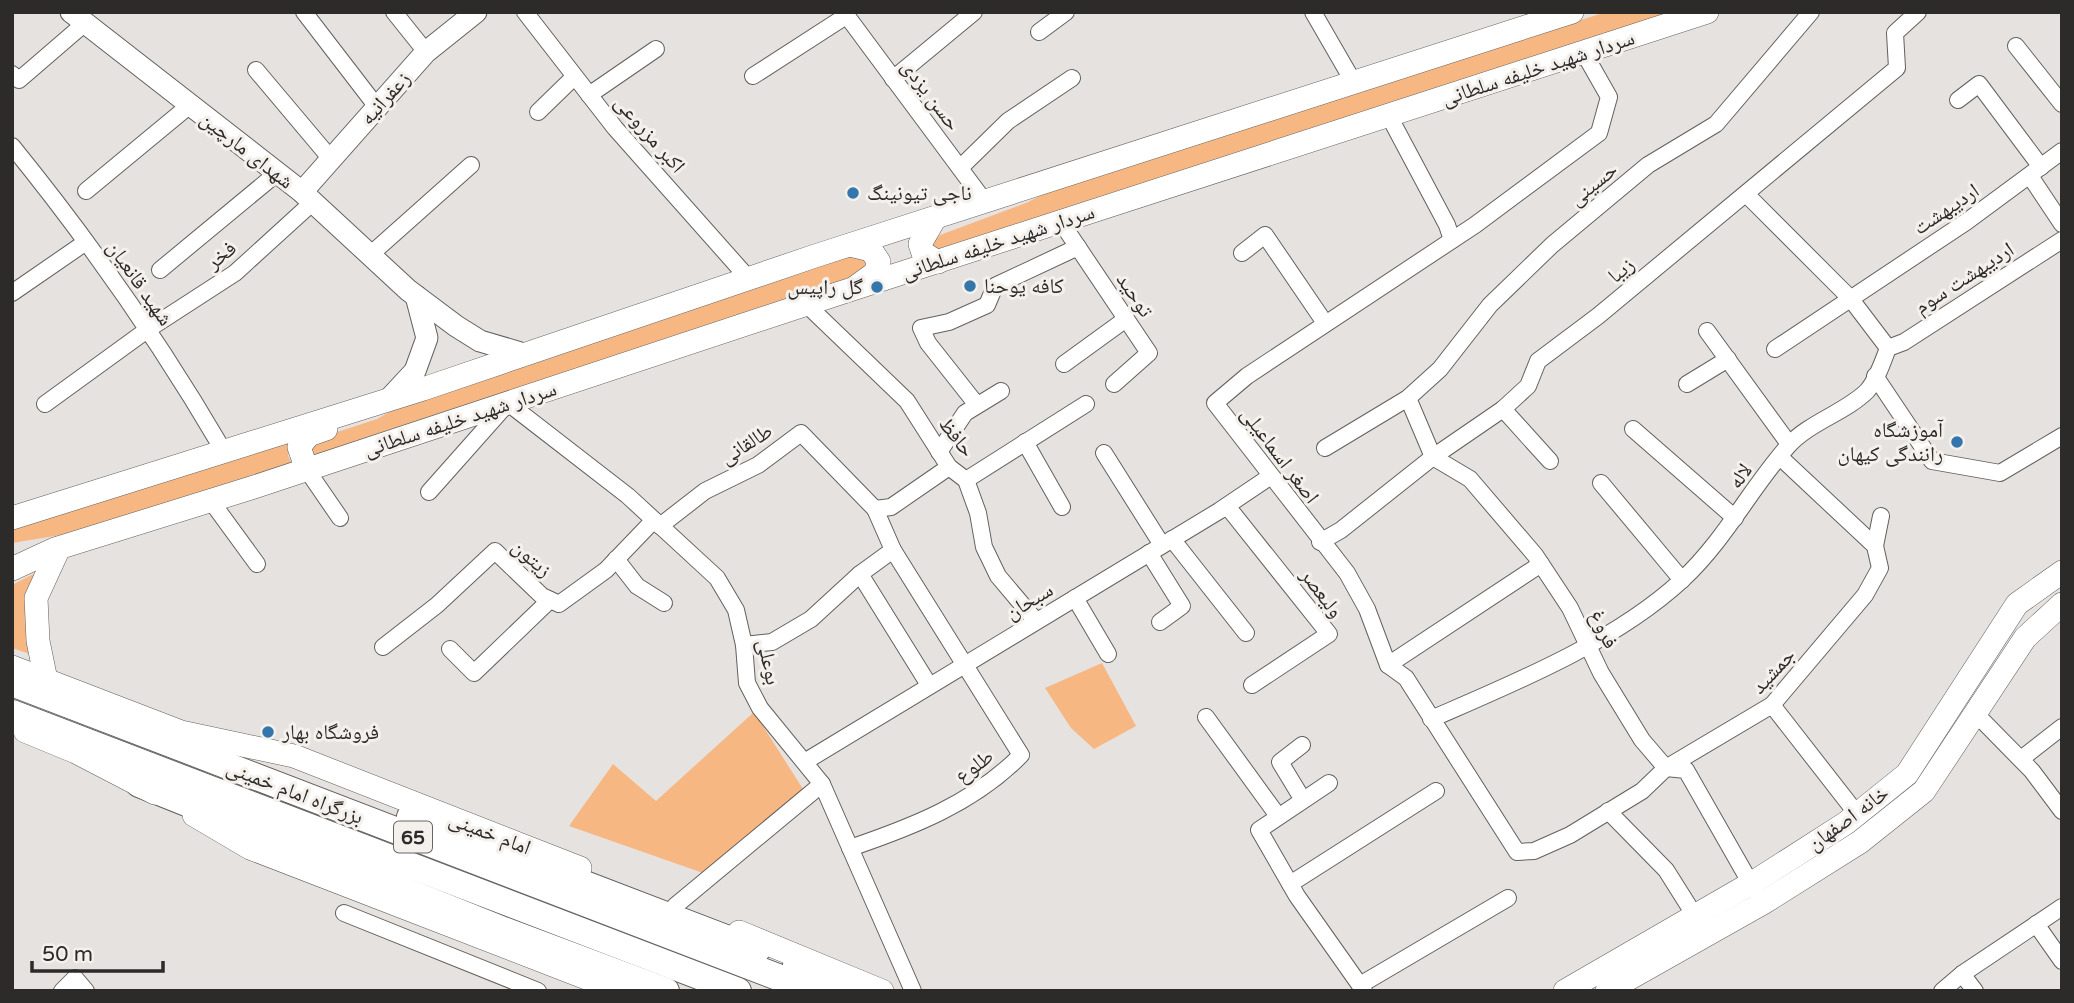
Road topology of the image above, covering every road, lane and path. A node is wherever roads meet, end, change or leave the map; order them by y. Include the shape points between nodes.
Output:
1 (304, 12) edge
2 (394, 12) edge
3 (524, 12) edge
4 (974, 12) edge
5 (1066, 12) edge
6 (1313, 12) edge
7 (1707, 12) edge
8 (1811, 12) edge
9 (1918, 12) edge
10 (474, 13) edge
11 (845, 14) edge
12 (1564, 14) edge
13 (77, 18) edge
14 (1040, 32) dead end
15 (2016, 46) dead end
16 (656, 49) dead end
17 (426, 52) junction
18 (1584, 52) junction
19 (257, 70) dead end
20 (12, 74) edge
21 (574, 76) junction
22 (753, 76) dead end
23 (1072, 78) dead end
24 (893, 79) junction
25 (1354, 83) junction
26 (589, 95) junction
27 (1958, 100) dead end
28 (2062, 104) edge
29 (190, 105) junction
30 (377, 107) junction
31 (538, 113) dead end
32 (1390, 116) junction
33 (12, 146) edge
34 (2062, 150) edge
35 (331, 159) junction
36 (471, 165) dead end
37 (961, 168) junction
38 (2035, 172) junction
39 (276, 173) junction
40 (86, 191) dead end
41 (1746, 194) junction
42 (307, 197) junction
43 (985, 202) junction
44 (935, 218) junction
45 (1061, 222) junction
46 (2062, 224) edge
47 (1452, 240) junction
48 (2062, 240) edge
49 (86, 242) junction
50 (850, 245) junction
51 (1078, 247) junction
52 (1242, 253) dead end
53 (370, 255) junction
54 (938, 262) junction
55 (160, 270) dead end
56 (749, 279) junction
57 (855, 288) junction
58 (12, 293) edge
59 (416, 296) junction
60 (1850, 298) junction
61 (806, 304) junction
62 (1126, 319) junction
63 (1325, 323) junction
64 (147, 330) junction
65 (1707, 331) dead end
66 (1888, 348) junction
67 (1775, 349) dead end
68 (524, 354) junction
69 (1728, 359) junction
70 (1064, 363) dead end
71 (1875, 376) junction
72 (1114, 384) dead end
73 (1687, 384) dead end
74 (1001, 390) dead end
75 (1408, 398) junction
76 (389, 399) junction
77 (508, 403) junction
78 (45, 404) dead end
79 (1086, 404) dead end
80 (977, 405) junction
81 (1503, 408) junction
82 (1633, 429) dead end
83 (2062, 436) edge
84 (1026, 442) junction
85 (1325, 448) dead end
86 (223, 450) junction
87 (1785, 451) junction
88 (939, 452) junction
89 (1104, 453) dead end
90 (1433, 457) junction
91 (1550, 461) dead end
92 (949, 467) junction
93 (307, 470) junction
94 (1271, 476) junction
95 (966, 480) junction
96 (1601, 483) dead end
97 (429, 492) dead end
98 (211, 501) junction
99 (1227, 506) junction
100 (1062, 507) dead end
101 (875, 509) junction
102 (1881, 516) dead end
103 (12, 518) edge
104 (340, 518) dead end
105 (1735, 518) junction
106 (657, 523) junction
107 (1320, 542) junction
108 (1161, 546) junction
109 (1875, 546) junction
110 (893, 550) junction
111 (12, 552) edge
112 (49, 552) junction
113 (616, 559) junction
114 (257, 564) dead end
115 (1541, 564) junction
116 (12, 569) edge
117 (2062, 572) edge
118 (860, 573) junction
119 (1682, 580) junction
120 (1075, 598) junction
121 (550, 600) junction
122 (664, 603) dead end
123 (2059, 611) edge
124 (1035, 621) junction
125 (1160, 622) dead end
126 (1246, 633) dead end
127 (1589, 643) junction
128 (744, 645) junction
129 (383, 647) dead end
130 (450, 649) dead end
131 (1108, 654) dead end
132 (965, 663) junction
133 (1388, 665) junction
134 (12, 667) edge
135 (46, 680) junction
136 (12, 683) edge
137 (929, 685) junction
138 (1252, 685) dead end
139 (1772, 705) junction
140 (12, 713) edge
141 (1976, 714) junction
142 (1206, 717) dead end
143 (1431, 719) junction
144 (12, 726) edge
145 (2062, 727) edge
146 (181, 732) junction
147 (12, 740) edge
148 (1302, 745) dead end
149 (76, 752) junction
150 (2021, 759) junction
151 (806, 761) junction
152 (1666, 768) junction
153 (1329, 783) dead end
154 (139, 784) junction
155 (822, 784) junction
156 (1436, 791) dead end
157 (1303, 800) junction
158 (1608, 811) junction
159 (2062, 811) edge
160 (1857, 814) junction
161 (1278, 816) junction
162 (850, 848) junction
163 (1290, 884) junction
164 (1750, 884) junction
165 (1508, 898) dead end
166 (1763, 903) junction
167 (675, 906) junction
168 (2062, 907) edge
169 (344, 912) dead end
170 (1695, 916) junction
171 (2036, 924) junction
172 (2062, 961) edge
173 (1962, 974) junction
174 (587, 985) edge
175 (1362, 988) edge
176 (62, 991) edge
177 (86, 991) edge
178 (538, 991) edge
179 (620, 991) edge
180 (666, 991) edge
181 (738, 991) edge
182 (814, 991) edge
183 (855, 991) edge
184 (882, 991) edge
185 (913, 991) edge
186 (1565, 991) edge
187 (1607, 991) edge
188 (1942, 991) edge
189 (1975, 991) edge

1 - 30 street
2 - 17 street
3 - 21 street, اکبر مزروعی
4 - 24 street
5 - 14 street
6 - 25 street
7 - 18 main road, سردار شهید خلیفه سلطانی
8 - 75 street, حسینی via 1716,124 1648,165 1552,245 1490,305 1440,369
9 - 41 street, زیبا via 1895,33 1897,68
10 - 17 street, زعفرانیه
11 - 22 street
11 - 24 street, حسن یزدی
12 - 25 main road, سردار شهید خلیفه سلطانی
13 - 20 street via 19,80
13 - 29 street, شهدای مارچین
15 - 28 street
16 - 26 street
17 - 30 street, زعفرانیه
18 - 32 main road, سردار شهید خلیفه سلطانی
18 - 47 street, اصغر اسماعیلی via 1609,97 1598,133
19 - 35 street
21 - 26 street, اکبر مزروعی
21 - 31 street
23 - 37 street via 1008,121
24 - 37 street, حسن یزدی
25 - 43 main road, سردار شهید خلیفه سلطانی
26 - 56 street, اکبر مزروعی
27 - 38 street via 1979,84
29 - 39 street, شهدای مارچین
29 - 40 street
30 - 35 street, زعفرانیه
32 - 45 main road, سردار شهید خلیفه سلطانی
32 - 47 street
33 - 49 street, شهید قانعیان
34 - 38 street, اردیبهشت
35 - 42 street, زعفرانیه
36 - 53 street
37 - 43 street, حسن یزدی
38 - 46 street
38 - 60 street, اردیبهشت
39 - 42 street, شهدای مارچین
39 - 55 street
41 - 60 street
41 - 81 street, زیبا via 1538,361 1528,386
42 - 53 street, شهدای مارچین
42 - 64 street, فخر via 235,273
43 - 44 main road, سردار شهید خلیفه سلطانی
44 - 50 main road, سردار شهید خلیفه سلطانی
44 - 54 main road via 920,244 923,253
45 - 51 street, توحید
45 - 54 main road, سردار شهید خلیفه سلطانی
47 - 63 street, اصغر اسماعیلی
48 - 66 street, اردیبهشت سوم
49 - 58 street
49 - 64 street, شهید قانعیان
50 - 56 main road, سردار شهید خلیفه سلطانی
50 - 57 main road via 871,250 879,262 875,273
51 - 62 street, توحید
51 - 80 street, حافظ via 995,286 986,305 922,328 928,343
52 - 63 street via 1265,235
53 - 59 street, شهدای مارچین
54 - 57 main road, سردار شهید خلیفه سلطانی
56 - 68 main road, سردار شهید خلیفه سلطانی
57 - 61 main road, سردار شهید خلیفه سلطانی
59 - 68 street, شهدای مارچین via 480,341
59 - 76 street via 427,338 415,372
60 - 66 street
60 - 67 street, اردیبهشت
61 - 77 main road, سردار شهید خلیفه سلطانی
61 - 88 street, حافظ via 907,401
62 - 70 street
62 - 72 street, توحید via 1149,353
63 - 94 street, اصغر اسماعیلی via 1247,376 1215,404
64 - 78 street, فخر
64 - 86 street, شهید قانعیان
65 - 69 street
66 - 71 street, لاله
68 - 76 main road, سردار شهید خلیفه سلطانی
69 - 73 street
69 - 87 street
71 - 83 street via 1932,461 2000,473
71 - 87 street, لاله via 1867,391
74 - 80 street
75 - 85 street, حسینی
75 - 90 street
76 - 86 main road, سردار شهید خلیفه سلطانی
76 - 93 main road via 309,435 299,447
77 - 93 main road, سردار شهید خلیفه سلطانی
77 - 97 street
77 - 106 street, بوعلی
79 - 84 street
80 - 88 street via 965,413
81 - 90 street, زیبا
81 - 91 street
82 - 105 street
84 - 95 street
84 - 100 street
86 - 103 main road, سردار شهید خلیفه سلطانی
87 - 105 street, لاله
87 - 109 street
88 - 92 street, حافظ
89 - 108 street
90 - 107 street, زیبا
90 - 115 street, فروغ via 1470,480
92 - 95 street, حافظ
92 - 101 street via 891,507
93 - 98 main road, سردار شهید خلیفه سلطانی
93 - 104 street
94 - 99 street, سبحان
94 - 107 street, اصغر اسماعیلی
95 - 124 street, حافظ via 984,547 998,576
96 - 119 street
98 - 112 main road, سردار شهید خلیفه سلطانی
98 - 114 street
99 - 108 street, سبحان
99 - 138 street, ولیعصر via 1329,634
101 - 106 street, طالقانی via 801,433 758,465 705,491
101 - 110 street, طالقانی
102 - 109 street
105 - 119 street, لاله
106 - 113 street, زیتون
106 - 128 street, بوعلی via 717,578 736,610
107 - 133 street, اصغر اسماعیلی via 1347,573 1367,609
108 - 120 street, سبحان
108 - 125 street via 1182,606
108 - 126 street
109 - 139 street, جمشید via 1880,568 1865,595
110 - 118 street
110 - 132 street, طالقانی
111 - 112 main road
112 - 116 main road, سردار شهید خلیفه سلطانی
112 - 135 main road via 36,598
113 - 121 street, زیتون via 559,604
113 - 122 street via 637,586
115 - 127 street, فروغ
115 - 133 street
117 - 160 main road, خانه اصفهان via 2017,604 1907,774
118 - 128 street via 811,619 772,642
118 - 137 street
119 - 127 street, لاله
120 - 124 street, سبحان
120 - 131 street
121 - 129 street, زیتون via 495,551
121 - 130 street via 474,673
123 - 141 main road, خانه اصفهان via 2025,638
124 - 132 street, سبحان
127 - 143 street, لاله via 1512,684
127 - 152 street, فروغ via 1601,673
128 - 151 street, بوعلی via 747,683 760,708
132 - 137 street, سبحان
132 - 162 street, طلوع via 1021,755 968,797 924,821
133 - 143 street, اصغر اسماعیلی via 1406,678
134 - 135 main road, امام خمینی
135 - 146 main road, امام خمینی
136 - 182 highway, بزرگراه امام خمینی / 65
137 - 151 street, سبحان
139 - 152 street, جمشید
139 - 160 street
140 - 181 highway, بزرگراه امام خمینی / 65
141 - 150 street
141 - 166 main road, خانه اصفهان via 1924,791 1860,842
142 - 161 street
143 - 158 street, اصغر اسماعیلی via 1517,852 1534,851 1570,835
144 - 149 main road
145 - 150 street
146 - 167 main road, امام خمینی via 294,756
146 - 183 highway via 536,863
147 - 149 main road
148 - 157 street via 1280,762
149 - 154 main road
150 - 159 street
151 - 155 street, بوعلی
152 - 158 street, اصغر اسماعیلی via 1642,791
152 - 164 street, فروغ via 1686,770
153 - 157 street
154 - 174 main road via 250,848
154 - 180 highway
155 - 162 street, بوعلی
155 - 167 street
156 - 163 street
157 - 161 street
158 - 170 street via 1666,870
160 - 164 main road, خانه اصفهان
161 - 163 street via 1259,830
162 - 185 street, بوعلی
163 - 175 street
164 - 166 street
164 - 170 main road, خانه اصفهان
165 - 175 street
166 - 187 main road, خانه اصفهان
167 - 184 main road, امام خمینی
168 - 171 street
169 - 178 street
170 - 186 main road, خانه اصفهان
171 - 172 street
171 - 173 street
173 - 188 street
173 - 189 street
174 - 179 main road
176 - 177 street via 75,978

